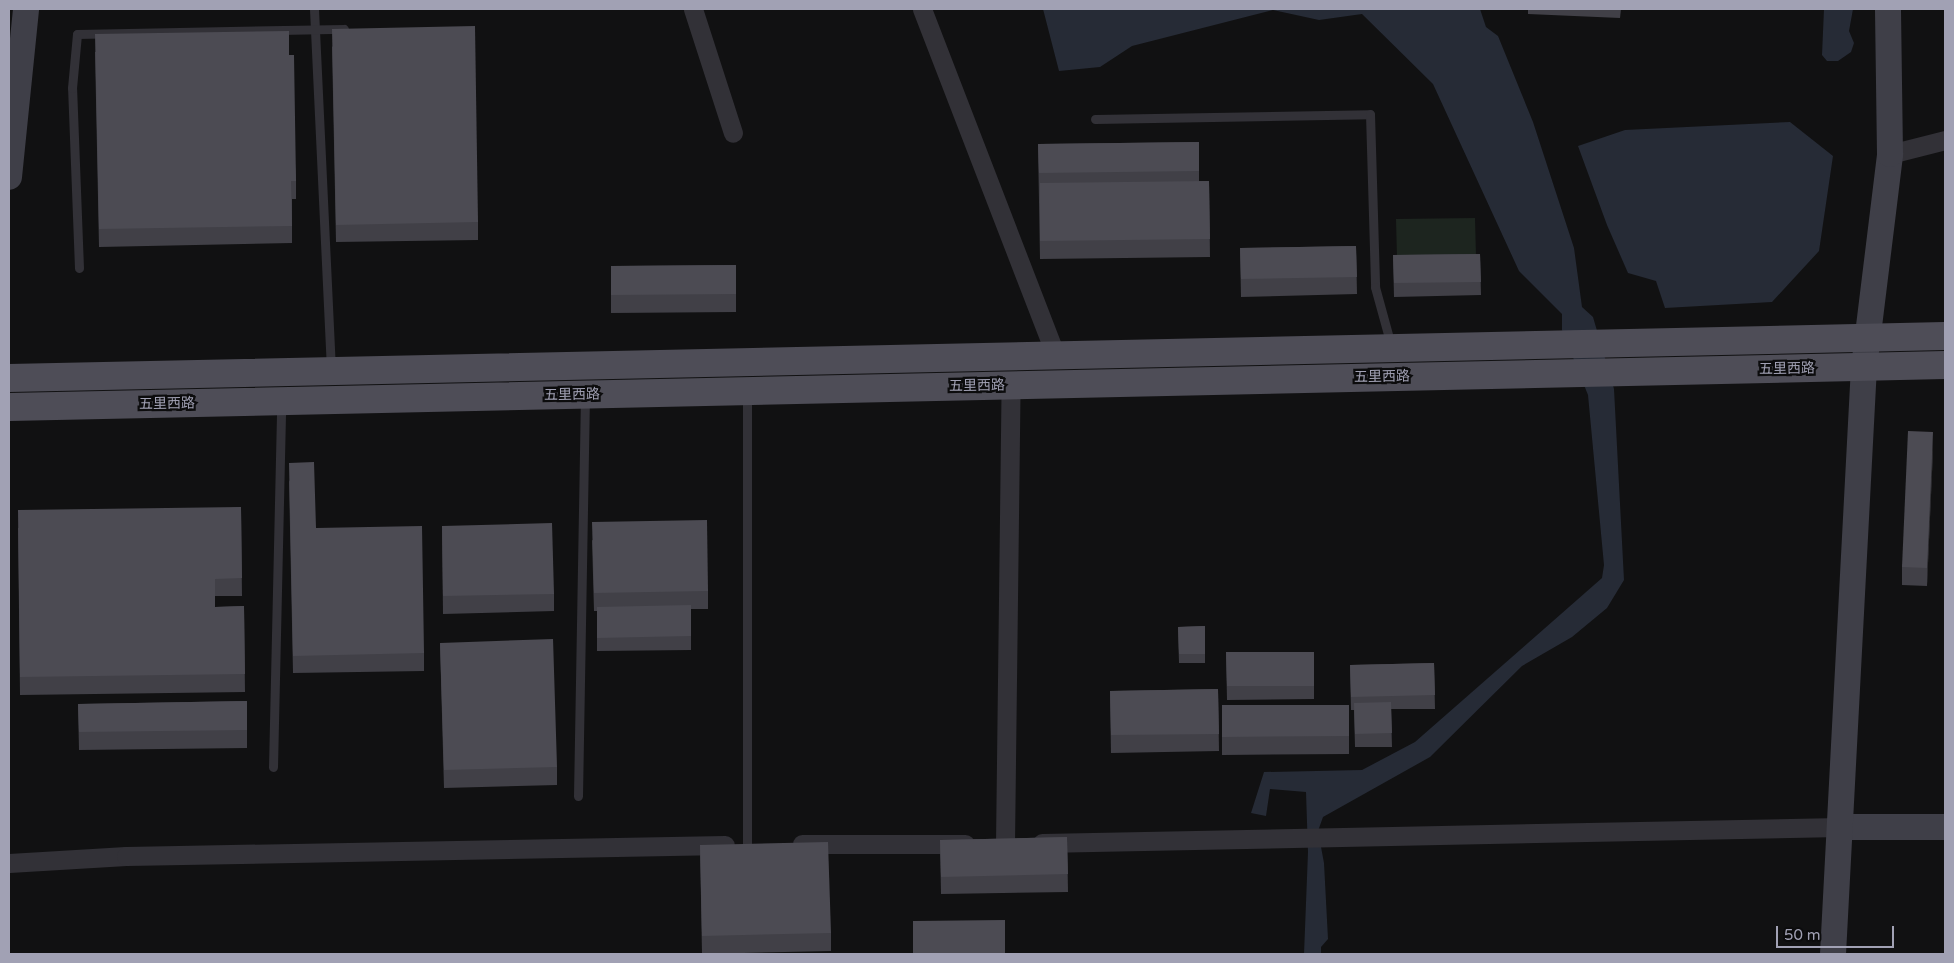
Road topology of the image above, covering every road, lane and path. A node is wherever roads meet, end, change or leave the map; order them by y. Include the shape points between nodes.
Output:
1 (26, 9) edge
2 (314, 9) edge
3 (693, 9) edge
4 (922, 9) edge
5 (1888, 9) edge
6 (353, 29) edge
7 (315, 30) junction
8 (1095, 119) dead end
9 (733, 133) dead end
10 (1945, 140) edge
11 (1890, 154) junction
12 (9, 178) edge
13 (79, 268) dead end
14 (1945, 336) edge
15 (1867, 338) junction
16 (1392, 348) junction
17 (1056, 354) junction
18 (1945, 365) edge
19 (1864, 367) junction
20 (331, 371) junction
21 (9, 378) edge
22 (1010, 385) junction
23 (747, 391) junction
24 (585, 394) junction
25 (281, 401) junction
26 (9, 407) edge
27 (272, 767) dead end
28 (578, 796) dead end
29 (1840, 826) junction
30 (1945, 827) edge
31 (766, 844) edge
32 (786, 844) edge
33 (1005, 844) junction
34 (747, 845) junction
35 (9, 862) edge
36 (1833, 954) edge

1 - 12 main road
2 - 7 lane
3 - 9 street
4 - 17 street
5 - 11 main road
6 - 7 lane
7 - 13 lane via 78,34 72,88
7 - 20 lane
8 - 16 lane via 1370,114 1375,287
10 - 11 street
11 - 15 main road
14 - 15 main road, 五里西路
15 - 16 main road, 五里西路
15 - 19 main road
16 - 17 main road, 五里西路
17 - 20 main road, 五里西路
18 - 19 main road, 五里西路
19 - 22 main road, 五里西路
19 - 29 main road
20 - 21 main road, 五里西路
22 - 23 main road, 五里西路
22 - 33 street
23 - 24 main road, 五里西路
23 - 34 lane
24 - 25 main road, 五里西路
24 - 28 lane
25 - 26 main road, 五里西路
25 - 27 lane
29 - 30 main road
29 - 33 street
29 - 36 main road
31 - 34 street
32 - 33 street
34 - 35 street via 136,856

